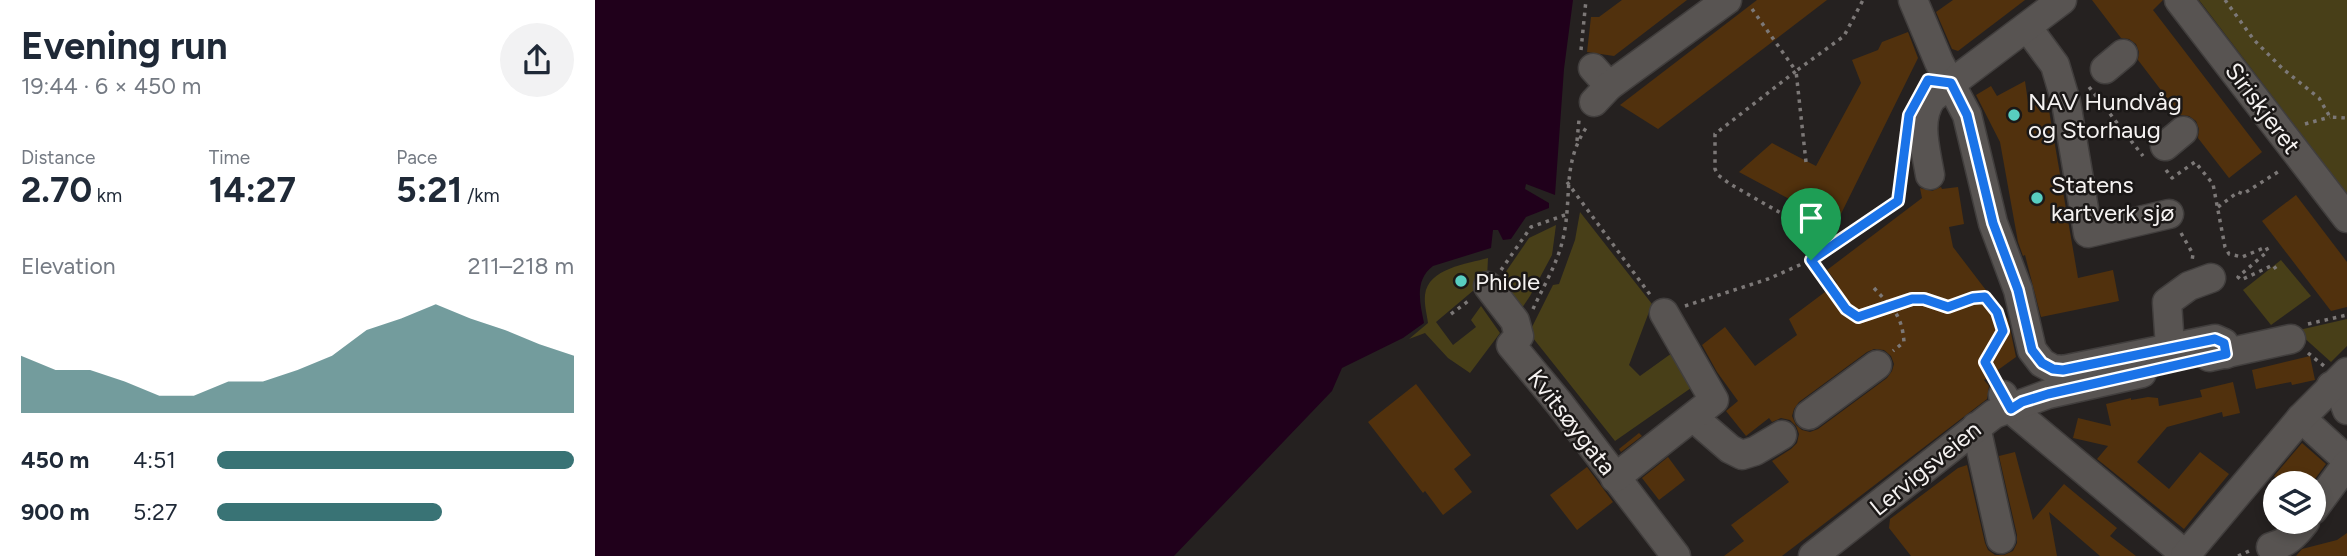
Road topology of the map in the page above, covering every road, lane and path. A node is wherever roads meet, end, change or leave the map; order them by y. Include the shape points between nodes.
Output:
1 (1863, 0) edge
2 (1913, 0) edge
3 (2063, 0) edge
4 (2179, 0) edge
5 (2225, 0) edge
6 (1739, 5) edge
7 (2027, 27) junction
8 (2105, 70) dead end
9 (1796, 71) junction
10 (1951, 83) junction
11 (1599, 86) joint
12 (2347, 118) edge
13 (1903, 155) dead end
14 (2300, 157) junction
15 (1806, 162) dead end
16 (1930, 174) dead end
17 (1567, 182) junction
18 (2218, 207) junction
19 (2169, 214) joint
20 (1565, 215) junction
21 (2347, 218) edge
22 (1835, 244) junction
23 (1811, 260) junction
24 (2276, 269) dead end
25 (2200, 282) joint
26 (1488, 286) junction
27 (1874, 288) dead end
28 (1892, 307) junction
29 (1664, 313) junction
30 (1451, 314) dead end
31 (1519, 336) junction
32 (2291, 339) dead end
33 (2170, 347) junction
34 (2226, 354) junction
35 (1877, 365) joint
36 (2339, 379) edge
37 (2006, 401) junction
38 (2347, 410) edge
39 (1809, 415) dead end
40 (1695, 418) junction
41 (2301, 418) junction
42 (1976, 427) junction
43 (1781, 435) dead end
44 (2347, 462) edge
45 (1615, 478) junction
46 (2326, 492) edge
47 (2294, 534) edge
48 (2001, 539) dead end
49 (2271, 547) dead end
50 (1676, 556) edge
51 (1813, 556) edge
52 (2186, 556) edge

1 - 9 path via 1844,36
2 - 10 street
3 - 7 street
4 - 14 street, Siriskjeret
5 - 12 path via 2254,40 2319,98 2330,117
6 - 9 path
6 - 11 street
7 - 10 street
7 - 19 street via 2055,65 2066,102 2088,233
8 - 18 path via 2164,151 2172,178 2195,162 2213,184
9 - 15 path
9 - 22 path via 1715,134 1716,169 1730,184
10 - 16 street via 1932,98 1923,116
10 - 33 street via 1967,115 1993,223 2018,290 2032,350 2042,363 2063,370
11 - 17 path via 1595,118 1577,143
13 - 22 path via 1898,201
14 - 18 path
14 - 21 street, Siriskjeret
17 - 20 path
17 - 29 path
18 - 24 path via 2229,254 2242,257 2266,247 2268,251 2238,277 2241,280 2273,265
19 - 25 path via 2193,254
20 - 26 path via 1531,227
20 - 31 path via 1559,256
22 - 23 path
23 - 28 path via 1846,309 1858,317
23 - 29 path
25 - 33 street via 2167,302
26 - 30 path
26 - 31 street, Kvitsøygata via 1515,321
27 - 28 path
28 - 35 path via 1902,324 1904,342
28 - 37 path via 1912,299 1948,307 1985,297 1997,312 2003,331 1985,362
29 - 40 street via 1714,400
31 - 45 street, Kvitsøygata via 1511,345
32 - 34 street, Lervigsveien
33 - 34 street via 2215,339 2224,343
34 - 37 street, Lervigsveien via 2022,402
35 - 39 street
36 - 38 street
36 - 41 street
37 - 42 street, Lervigsveien
37 - 52 street
40 - 43 street via 1742,455
40 - 45 street
41 - 44 street
41 - 52 street
42 - 48 street
42 - 51 street, Lervigsveien
44 - 46 street
45 - 50 street, Kvitsøygata
47 - 49 street via 2284,544

